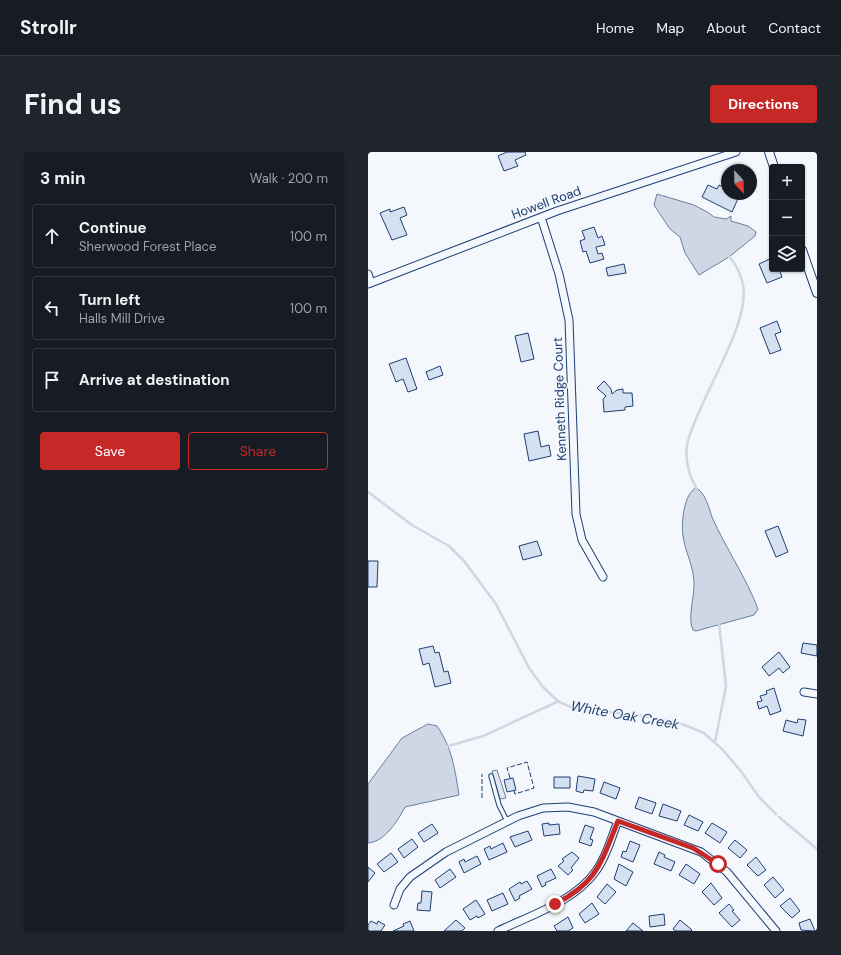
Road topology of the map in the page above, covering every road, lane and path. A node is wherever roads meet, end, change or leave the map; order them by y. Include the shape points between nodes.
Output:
1 (736, 152) edge
2 (768, 152) edge
3 (773, 164) edge
4 (541, 216) junction
5 (805, 259) edge
6 (368, 274) edge
7 (370, 283) edge
8 (817, 293) edge
9 (602, 577) dead end
10 (804, 692) dead end
11 (817, 694) edge
12 (491, 776) dead end
13 (507, 821) junction
14 (618, 821) junction
15 (394, 905) dead end
16 (498, 931) edge
17 (776, 931) edge

1 - 4 street, Howell Road
2 - 3 street
4 - 7 street, Howell Road
4 - 9 street, Kenneth Ridge Court via 559,274 568,320 576,514 582,540
5 - 8 street
6 - 7 street
10 - 11 street
12 - 13 lane via 499,805
13 - 14 street via 543,808 568,807 594,812
13 - 15 street via 424,866 400,889
14 - 16 street via 601,864 579,890
14 - 17 street via 693,848 710,858 730,875

